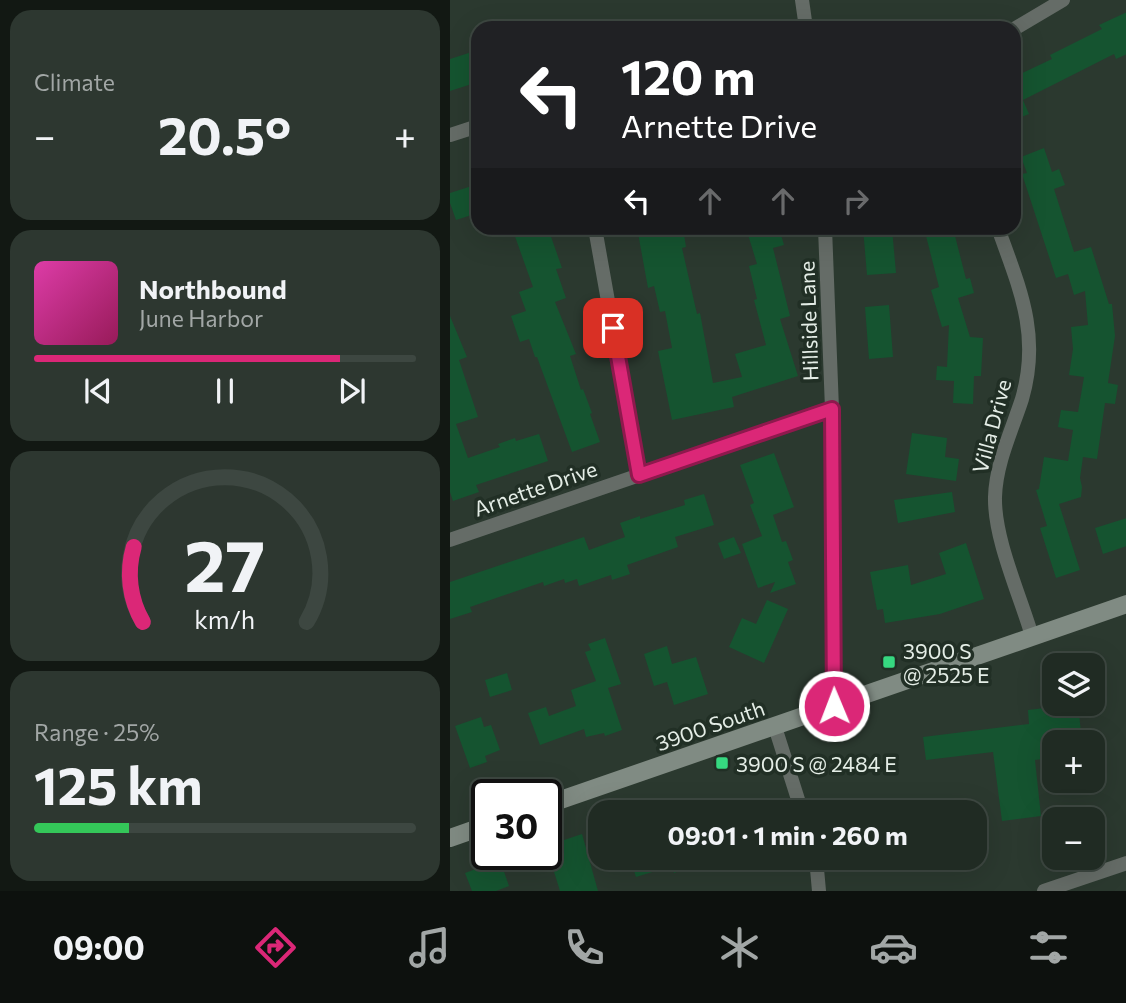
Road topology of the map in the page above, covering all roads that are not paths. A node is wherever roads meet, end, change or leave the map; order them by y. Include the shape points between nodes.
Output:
1 (802, 0) edge
2 (1063, 0) edge
3 (805, 21) edge
4 (1021, 25) edge
5 (471, 128) edge
6 (450, 135) edge
7 (596, 235) edge
8 (825, 235) edge
9 (1000, 235) edge
10 (832, 409) junction
11 (639, 475) junction
12 (450, 540) edge
13 (1126, 604) edge
14 (1032, 636) junction
15 (834, 706) junction
16 (775, 727) junction
17 (562, 800) edge
18 (798, 800) edge
19 (471, 831) edge
20 (450, 838) edge
21 (1126, 863) edge
22 (817, 870) edge
23 (819, 891) edge
24 (1044, 891) edge

1 - 3 street
2 - 4 street
5 - 6 street
7 - 11 street
8 - 10 street, Hillside Lane
9 - 14 street, Villa Drive via 1028,316 1030,347 1022,397 1000,467 996,505 1002,541
10 - 11 street, Arnette Drive
10 - 15 street, Hillside Lane
11 - 12 street, Arnette Drive
13 - 14 main road, 3900 South
14 - 15 main road, 3900 South
15 - 16 main road, 3900 South
16 - 17 main road, 3900 South
16 - 18 street
19 - 20 main road
21 - 24 street
22 - 23 street

